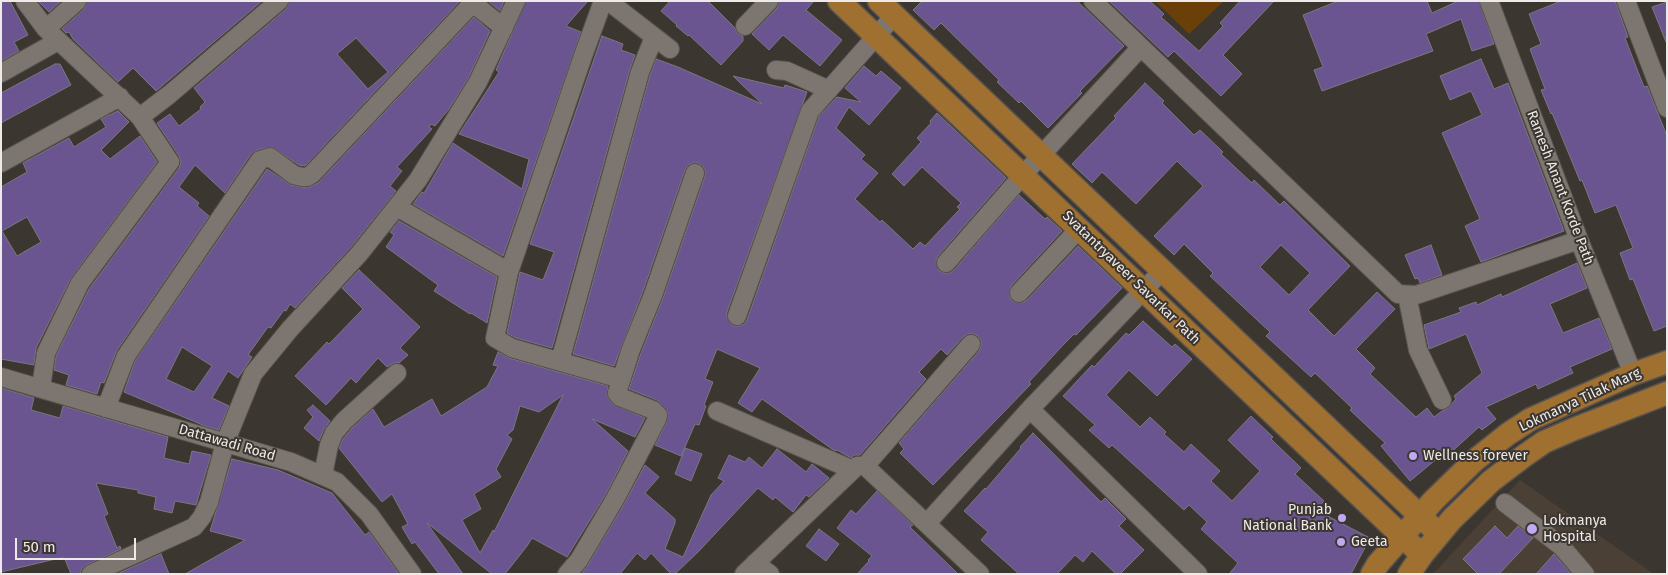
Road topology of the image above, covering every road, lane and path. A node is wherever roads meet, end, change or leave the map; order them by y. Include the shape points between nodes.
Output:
1 (25, 1) edge
2 (77, 1) edge
3 (279, 1) edge
4 (516, 1) edge
5 (603, 1) edge
6 (608, 1) edge
7 (769, 1) edge
8 (839, 1) edge
9 (1093, 1) edge
10 (1489, 1) edge
11 (1626, 1) edge
12 (887, 9) edge
13 (745, 26) dead end
14 (504, 28) junction
15 (52, 35) junction
16 (876, 36) junction
17 (654, 37) junction
18 (1141, 48) junction
19 (670, 49) dead end
20 (776, 70) dead end
21 (1, 73) edge
22 (829, 90) junction
23 (120, 98) junction
24 (1667, 108) edge
25 (140, 117) junction
26 (1042, 156) junction
27 (1, 163) edge
28 (696, 173) dead end
29 (1023, 175) junction
30 (397, 207) junction
31 (1079, 229) junction
32 (1579, 240) junction
33 (946, 263) dead end
34 (1162, 271) junction
35 (509, 272) junction
36 (1144, 291) junction
37 (1019, 293) dead end
38 (1407, 295) junction
39 (737, 316) dead end
40 (971, 344) dead end
41 (560, 361) junction
42 (1667, 362) edge
43 (397, 373) dead end
44 (1633, 374) junction
45 (1, 377) edge
46 (621, 379) junction
47 (41, 388) junction
48 (1667, 393) edge
49 (1442, 400) dead end
50 (106, 408) junction
51 (1030, 409) junction
52 (717, 411) dead end
53 (224, 443) junction
54 (859, 468) junction
55 (323, 476) junction
56 (1505, 503) dead end
57 (1419, 516) junction
58 (928, 523) junction
59 (1439, 534) junction
60 (1402, 536) junction
61 (1422, 555) junction
62 (750, 568) edge
63 (91, 574) edge
64 (412, 574) edge
65 (567, 574) edge
66 (770, 574) edge
67 (980, 574) edge
68 (1198, 574) edge
69 (1372, 574) edge
70 (1409, 574) edge
71 (1585, 574) edge

1 - 15 street
2 - 15 street
3 - 25 street
4 - 14 street
5 - 35 street
6 - 17 street
7 - 13 street
8 - 16 main road, Svatantryaveer Savarkar Path
9 - 18 street
10 - 32 street, Ramesh Anant Korde Path
11 - 24 street
12 - 16 street
12 - 26 main road, Svatantryaveer Savarkar Path
14 - 30 street via 478,82 418,180
14 - 50 street via 476,6 468,8 307,177 294,175 270,157 260,160 126,356
15 - 21 street
15 - 23 street
16 - 22 street
16 - 29 main road, Svatantryaveer Savarkar Path
17 - 19 street
17 - 41 street via 640,72
18 - 26 street
18 - 38 street via 1382,281 1398,294
20 - 22 street via 787,71
22 - 39 street via 810,111
23 - 25 street
23 - 27 street
25 - 47 street via 170,162 80,283 46,353
26 - 29 street
26 - 34 main road, Svatantryaveer Savarkar Path
28 - 46 street
29 - 31 main road, Svatantryaveer Savarkar Path
29 - 33 street
30 - 35 street
30 - 53 street via 253,374
31 - 36 main road, Svatantryaveer Savarkar Path
31 - 37 street
32 - 38 street via 1416,296
32 - 44 street, Ramesh Anant Korde Path
34 - 36 street
34 - 57 main road, Svatantryaveer Savarkar Path
35 - 41 street via 495,338 512,348
36 - 51 street
36 - 60 main road, Svatantryaveer Savarkar Path
38 - 49 street via 1418,350
40 - 54 street
41 - 46 street
42 - 44 main road, Lokmanya Tilak Marg
43 - 55 street via 334,433
44 - 57 main road, Lokmanya Tilak Marg via 1531,419 1508,434 1474,461
45 - 47 street, Dattawadi Road
46 - 65 street via 618,396 653,410 658,415 657,419 579,560
47 - 50 street, Dattawadi Road
48 - 59 main road, Lokmanya Tilak Marg via 1544,442 1491,481
50 - 53 street, Dattawadi Road
51 - 58 street
51 - 68 street
52 - 54 street
53 - 55 street, Dattawadi Road via 291,462
53 - 63 street via 209,502 194,527
54 - 58 street
54 - 62 street
55 - 64 street, Dattawadi Road via 337,482 369,514
56 - 71 street via 1561,546
57 - 59 main road, Svatantryaveer Savarkar Path
57 - 60 main road, Lokmanya Tilak Marg
58 - 67 street
59 - 61 main road, Lokmanya Tilak Marg
60 - 61 main road, Svatantryaveer Savarkar Path
60 - 69 main road, Lokmanya Tilak Marg
61 - 70 main road, Lokmanya Tilak Marg
62 - 66 street

